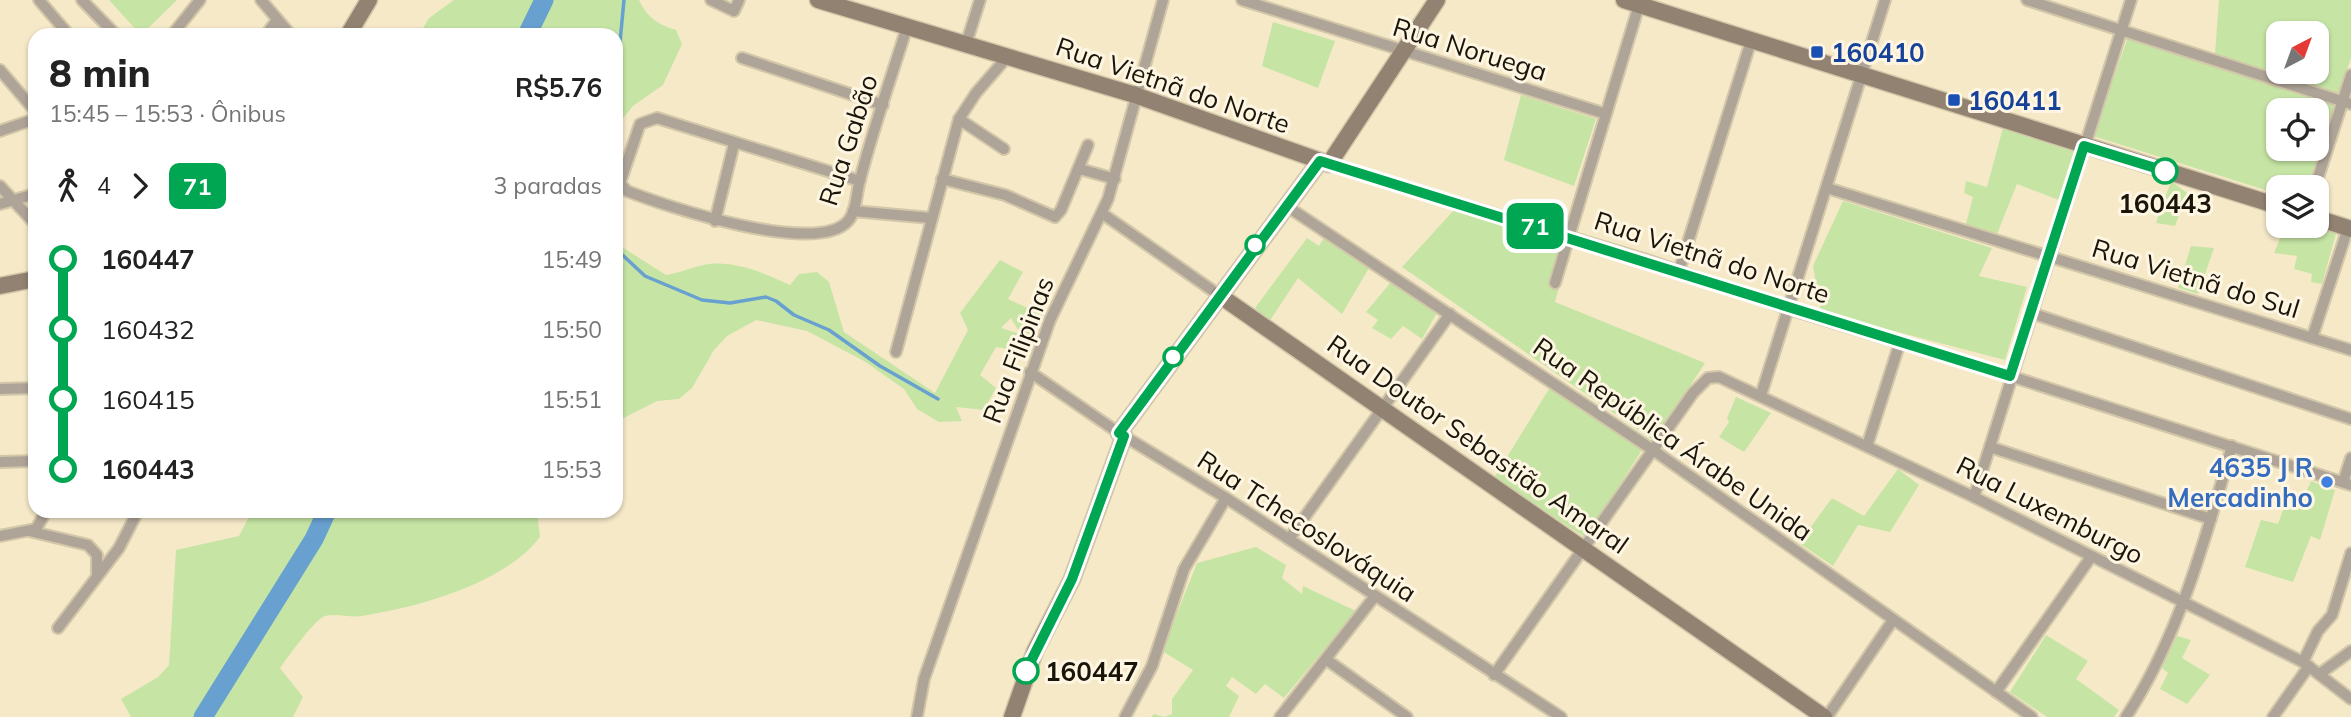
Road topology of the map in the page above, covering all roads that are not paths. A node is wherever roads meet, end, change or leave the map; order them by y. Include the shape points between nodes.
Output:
1 (38, 0) edge
2 (82, 0) edge
3 (200, 0) edge
4 (261, 0) edge
5 (711, 0) edge
6 (739, 0) edge
7 (818, 0) edge
8 (980, 0) edge
9 (1163, 0) edge
10 (1242, 0) edge
11 (1437, 0) edge
12 (1885, 0) edge
13 (2027, 0) edge
14 (2131, 0) edge
15 (365, 2) edge
16 (1632, 3) edge
17 (277, 20) junction
18 (908, 27) junction
19 (63, 28) edge
20 (109, 28) edge
21 (178, 28) edge
22 (271, 28) edge
23 (284, 28) edge
24 (352, 28) edge
25 (2122, 30) junction
26 (1751, 41) junction
27 (967, 44) junction
28 (1403, 52) junction
29 (1008, 56) junction
30 (742, 58) dead end
31 (0, 70) edge
32 (1861, 75) junction
33 (2351, 75) edge
34 (1135, 95) junction
35 (28, 103) edge
36 (2347, 103) edge
37 (883, 105) junction
38 (1605, 114) junction
39 (959, 119) junction
40 (28, 121) edge
41 (0, 131) edge
42 (734, 144) junction
43 (1088, 145) dead end
44 (2084, 146) junction
45 (1004, 149) dead end
46 (1324, 162) junction
47 (1080, 169) junction
48 (623, 171) edge
49 (2320, 175) edge
50 (942, 179) junction
51 (1115, 179) junction
52 (859, 181) junction
53 (0, 186) edge
54 (623, 187) edge
55 (1827, 188) junction
56 (28, 196) edge
57 (13, 201) junction
58 (2266, 202) edge
59 (0, 204) edge
60 (1285, 205) junction
61 (853, 211) junction
62 (1103, 214) junction
63 (28, 217) edge
64 (931, 218) junction
65 (715, 221) junction
66 (2329, 222) edge
67 (2349, 229) edge
68 (1569, 237) junction
69 (2048, 257) junction
70 (1679, 271) junction
71 (28, 280) edge
72 (1555, 283) dead end
73 (0, 286) edge
74 (1219, 295) junction
75 (1790, 309) junction
76 (2031, 313) junction
77 (1450, 314) junction
78 (2312, 338) junction
79 (1900, 341) junction
80 (2351, 350) edge
81 (896, 352) dead end
82 (1030, 372) junction
83 (2010, 376) junction
84 (28, 388) edge
85 (0, 389) edge
86 (1761, 395) junction
87 (1382, 409) junction
88 (2351, 419) edge
89 (1121, 435) junction
90 (1867, 446) junction
91 (2232, 446) junction
92 (1990, 447) junction
93 (1653, 450) junction
94 (2351, 458) edge
95 (28, 461) edge
96 (0, 462) edge
97 (2347, 484) edge
98 (1974, 497) junction
99 (1226, 498) junction
100 (43, 518) edge
101 (135, 518) edge
102 (2211, 519) junction
103 (29, 531) junction
104 (0, 536) edge
105 (1289, 539) junction
106 (1585, 548) junction
107 (2351, 553) edge
108 (2091, 557) junction
109 (97, 574) junction
110 (1375, 596) junction
111 (2184, 602) junction
112 (1894, 620) junction
113 (58, 628) dead end
114 (2351, 651) edge
115 (1327, 660) junction
116 (2306, 664) junction
117 (2321, 673) junction
118 (1494, 675) junction
119 (1996, 692) junction
120 (2351, 699) edge
121 (917, 717) edge
122 (1012, 717) edge
123 (1125, 717) edge
124 (1280, 717) edge
125 (1407, 717) edge
126 (1561, 717) edge
127 (1825, 717) edge
128 (2032, 717) edge
129 (2126, 717) edge
130 (2273, 717) edge

1 - 19 street
2 - 20 street
3 - 21 street
4 - 17 street
5 - 6 street via 734,12
7 - 18 street, Rua Vietnã do Norte
8 - 27 street
9 - 34 street, Rua Filipinas
10 - 28 street, Rua Noruega
11 - 28 street
12 - 32 street
13 - 25 street
14 - 25 street
15 - 24 street
16 - 26 street
16 - 38 street
17 - 22 street
17 - 23 street
18 - 27 street, Rua Vietnã do Norte
18 - 37 street, Rua Gabão
25 - 36 street
25 - 44 street
26 - 32 street
26 - 70 street
27 - 29 street, Rua Vietnã do Norte
28 - 38 street, Rua Noruega
28 - 46 street
29 - 34 street, Rua Vietnã do Norte
29 - 39 street
30 - 37 street
31 - 35 street
32 - 44 street
32 - 55 street
33 - 36 street
34 - 46 street, Rua Vietnã do Norte
34 - 51 street, Rua Filipinas
36 - 49 street
37 - 52 street, Rua Gabão
38 - 68 street
39 - 45 street
39 - 50 street
40 - 41 street
42 - 48 street, Rua Gabão via 657,118 640,124
42 - 52 street
42 - 65 street
43 - 47 street
44 - 58 street
44 - 69 street
46 - 60 street
46 - 68 street, Rua Vietnã do Norte
47 - 50 street via 1055,217 1006,195
47 - 51 street
50 - 64 street
51 - 62 street, Rua Filipinas
52 - 61 street, Rua Gabão
53 - 57 street
54 - 65 street, Rua Gabão
55 - 69 street, Rua Vietnã do Sul
55 - 75 street
56 - 57 street
57 - 59 street
57 - 63 street
60 - 74 street
60 - 77 street, Rua República Árabe Unida
61 - 64 street
61 - 65 street, Rua Gabão via 844,225 823,232 774,231
62 - 74 street, Rua Doutor Sebastião Amaral
62 - 82 street, Rua Filipinas via 1049,320
64 - 81 street
66 - 67 street
67 - 78 street
68 - 70 street, Rua Vietnã do Norte
68 - 72 street
69 - 76 street
69 - 78 street, Rua Vietnã do Sul
70 - 75 street, Rua Vietnã do Norte
71 - 73 street
74 - 87 street, Rua Doutor Sebastião Amaral
74 - 89 street
75 - 79 street, Rua Vietnã do Norte
75 - 86 street
76 - 83 street
76 - 88 street
77 - 87 street
77 - 93 street, Rua República Árabe Unida
78 - 80 street, Rua Vietnã do Sul
79 - 83 street, Rua Vietnã do Norte
79 - 90 street
82 - 89 street, Rua Tchecoslováquia
82 - 121 street, Rua Filipinas via 924,679
83 - 91 street, Rua Vietnã do Norte
83 - 92 street
84 - 85 street
86 - 90 street, Rua Luxemburgo
86 - 93 street, Rua Luxemburgo via 1718,377 1701,383
87 - 105 street
87 - 106 street, Rua Doutor Sebastião Amaral
89 - 99 street, Rua Tchecoslováquia
89 - 122 street via 1072,579 1035,650
90 - 98 street, Rua Luxemburgo
91 - 97 street, Rua Vietnã do Norte
91 - 102 street
92 - 98 street
92 - 102 street
93 - 106 street
93 - 112 street, Rua República Árabe Unida
94 - 97 street
95 - 96 street
98 - 108 street, Rua Luxemburgo
99 - 105 street, Rua Tchecoslováquia
99 - 123 street via 1184,569 1152,666
100 - 103 street
101 - 109 street via 120,548
102 - 111 street
103 - 104 street
103 - 109 street via 88,545 97,555
105 - 110 street, Rua Tchecoslováquia
106 - 118 street
106 - 127 street, Rua Doutor Sebastião Amaral
107 - 116 street via 2332,615 2318,631
108 - 111 street, Rua Luxemburgo
108 - 119 street
109 - 113 street
110 - 115 street
110 - 118 street, Rua Tchecoslováquia
111 - 116 street, Rua Luxemburgo
111 - 129 street via 2152,677
112 - 119 street, Rua República Árabe Unida
112 - 127 street
114 - 117 street
115 - 124 street
115 - 125 street
116 - 117 street, Rua Luxemburgo
116 - 130 street
117 - 120 street, Rua Luxemburgo
118 - 126 street, Rua Tchecoslováquia
119 - 128 street, Rua República Árabe Unida

